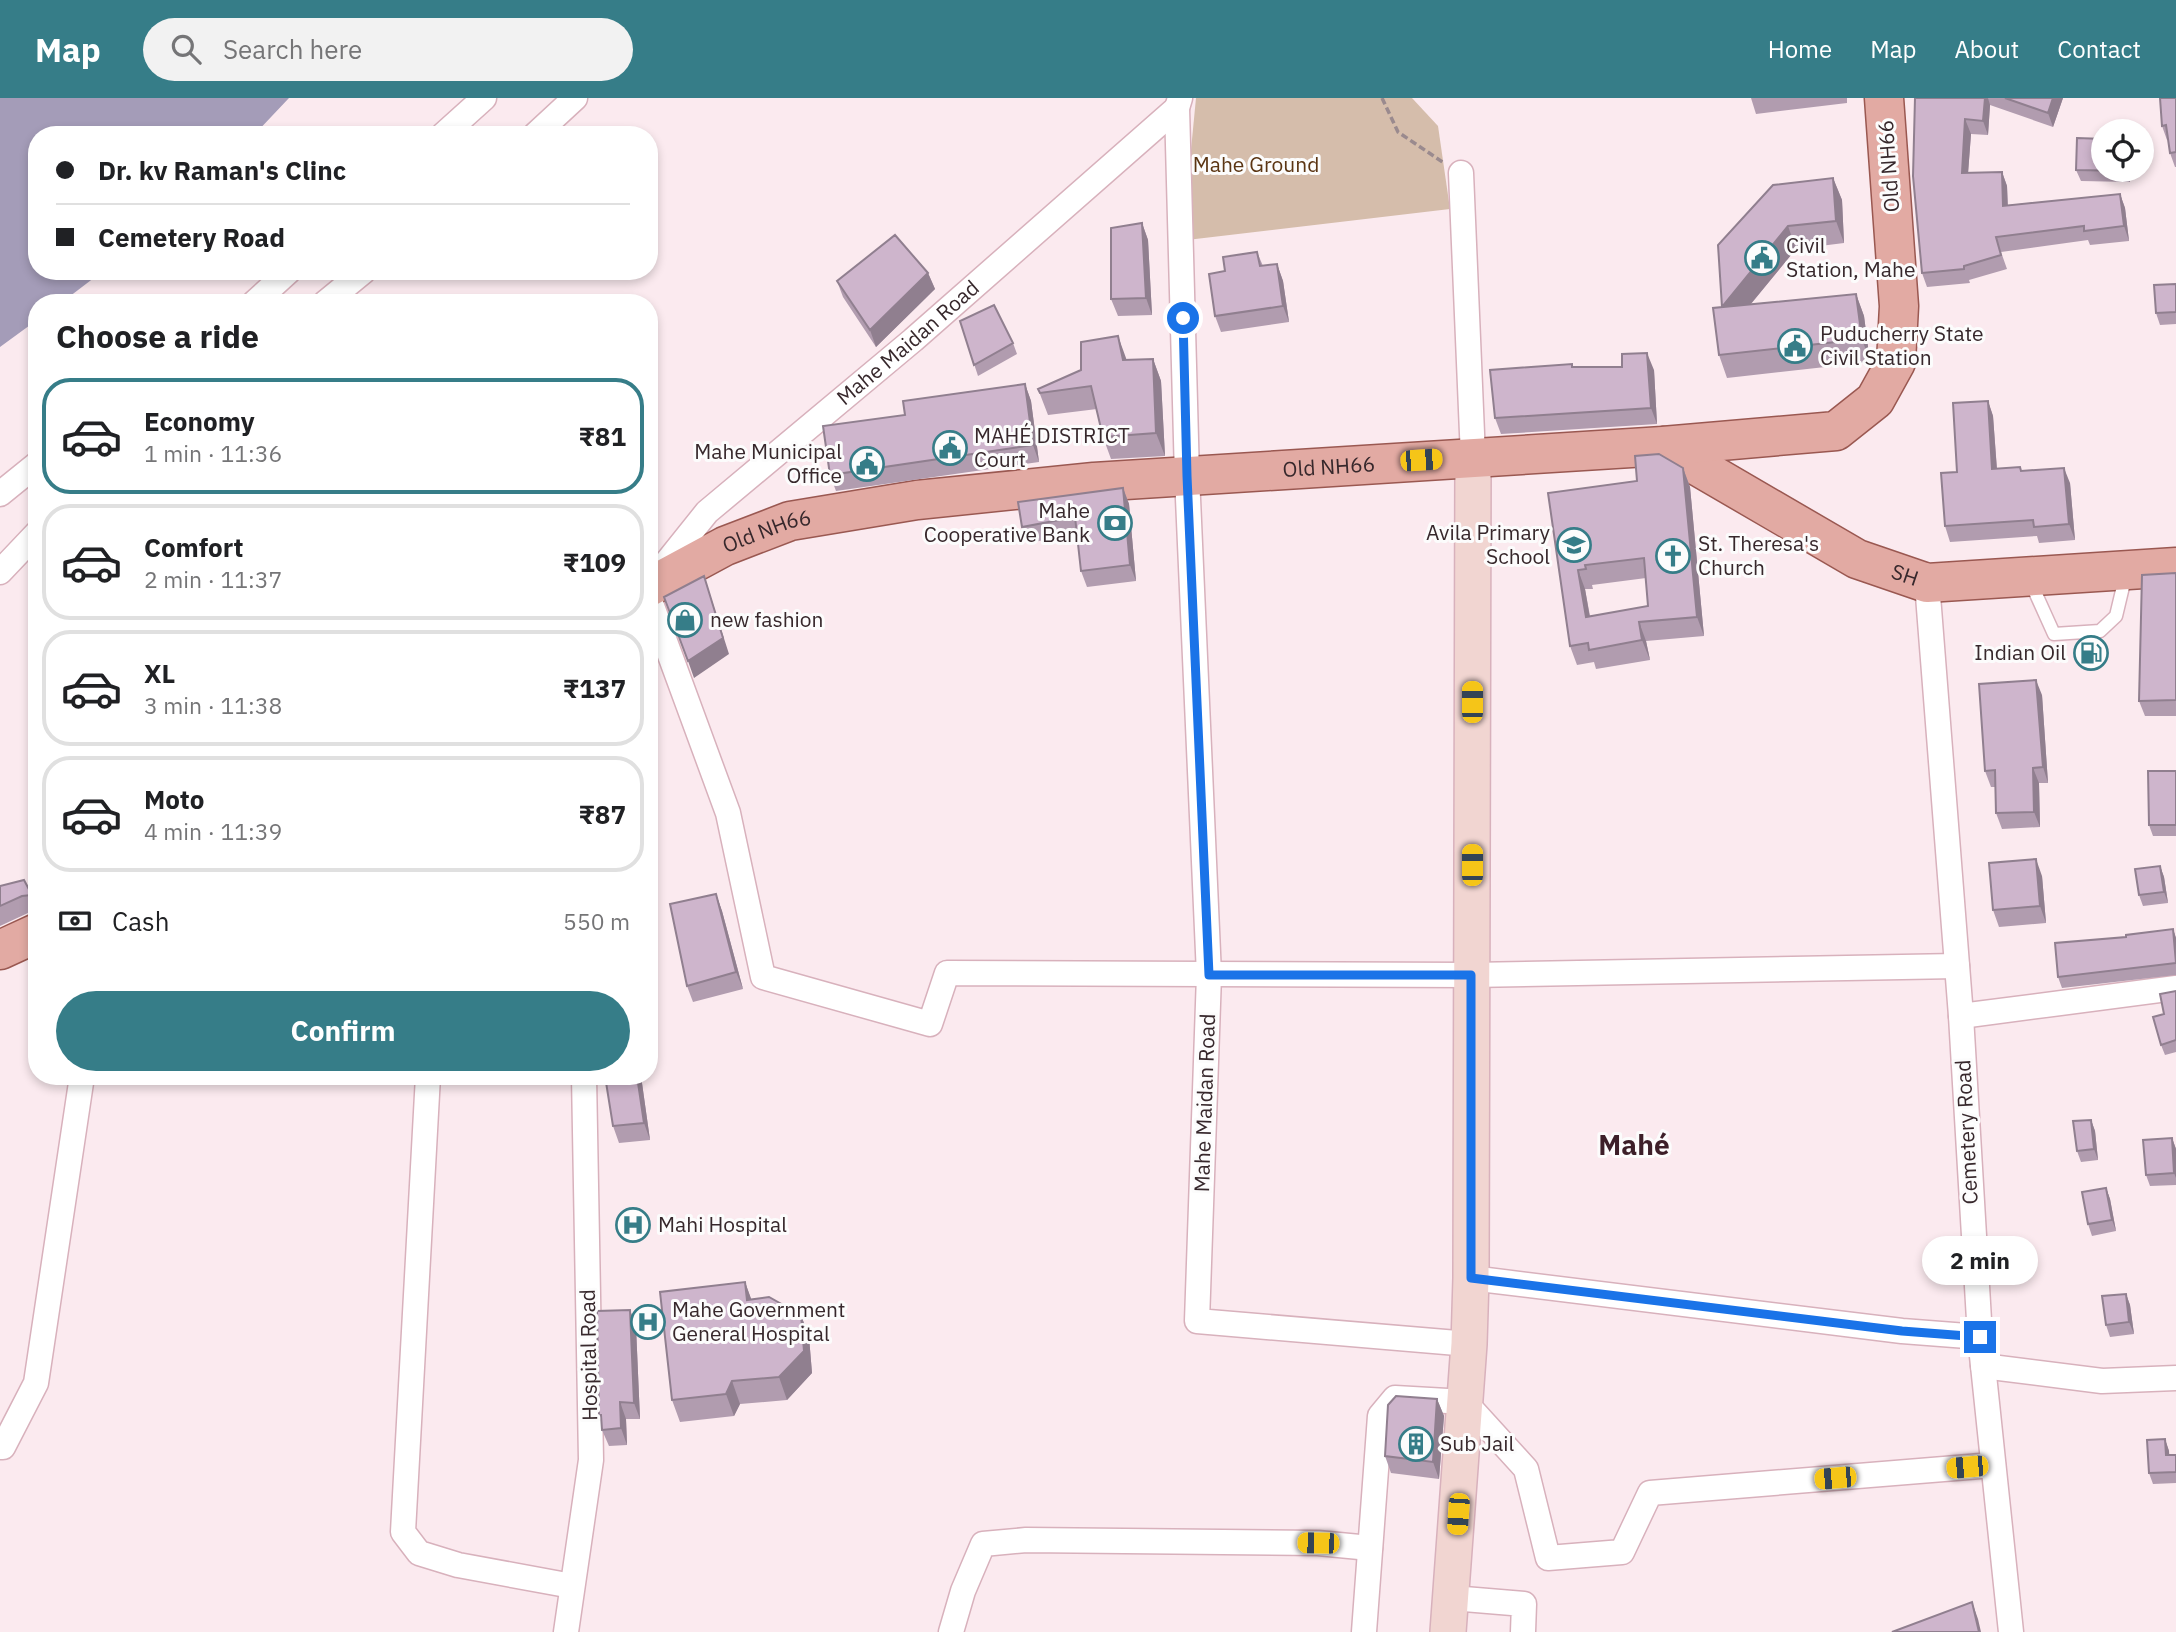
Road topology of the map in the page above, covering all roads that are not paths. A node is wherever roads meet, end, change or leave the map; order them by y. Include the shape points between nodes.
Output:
1 (484, 98) edge
2 (575, 98) edge
3 (1884, 98) edge
4 (1178, 103) edge
5 (453, 126) edge
6 (545, 126) edge
7 (1461, 173) road end
8 (279, 280) edge
9 (353, 280) edge
10 (264, 294) edge
11 (336, 294) edge
12 (1664, 446) junction
13 (1473, 457) junction
14 (28, 471) edge
15 (1187, 476) junction
16 (0, 494) edge
17 (28, 542) edge
18 (2176, 567) edge
19 (2127, 570) junction
20 (0, 572) edge
21 (658, 575) edge
22 (2028, 577) junction
23 (658, 581) edge
24 (1927, 583) junction
25 (658, 622) edge
26 (28, 937) edge
27 (0, 950) edge
28 (1957, 967) junction
29 (1209, 975) junction
30 (1471, 975) junction
31 (2176, 988) edge
32 (1961, 1016) junction
33 (81, 1085) edge
34 (428, 1085) edge
35 (584, 1085) edge
36 (1471, 1278) junction
37 (1980, 1337) junction
38 (1469, 1344) junction
39 (1983, 1366) junction
40 (2176, 1378) edge
41 (1465, 1402) junction
42 (0, 1447) edge
43 (1993, 1465) junction
44 (1370, 1548) junction
45 (572, 1586) junction
46 (1452, 1598) junction
47 (566, 1632) edge
48 (951, 1632) edge
49 (1364, 1632) edge
50 (1448, 1632) edge
51 (1522, 1632) edge
52 (2011, 1632) edge

1 - 5 street
2 - 6 street
3 - 12 main road, Old NH66 via 1899,306 1896,362 1875,400 1836,431
4 - 15 street, Mahe Maidan Road
4 - 21 street, Mahe Maidan Road via 913,340 707,512
7 - 13 street
8 - 10 street
9 - 11 street
12 - 13 main road, Old NH66
12 - 24 main road, SH via 1857,559
13 - 15 main road, Old NH66
13 - 30 street
14 - 16 street
15 - 23 main road, Old NH66 via 917,500 790,521 725,546
15 - 29 street, Mahe Maidan Road
17 - 20 street
18 - 19 main road, SH
19 - 22 main road, SH
19 - 22 lane via 2116,616 2100,631 2054,634
22 - 24 main road, SH
24 - 28 street, Cemetery Road
25 - 29 street via 728,813 763,976 930,1024 947,973
26 - 27 main road
28 - 30 street
28 - 32 street, Cemetery Road
29 - 30 street
29 - 38 street, Mahe Maidan Road via 1197,1321
30 - 36 street
31 - 32 street
32 - 37 street, Cemetery Road
33 - 42 street via 36,1383
34 - 45 street via 403,1532 419,1553 458,1565
35 - 45 street, Hospital Road via 591,1460
36 - 37 street
36 - 38 street
37 - 39 street, Cemetery Road
38 - 41 street
39 - 40 street via 2102,1381
39 - 43 street, Cemetery Road
41 - 43 street via 1526,1469 1548,1558 1622,1552 1650,1493
41 - 44 street via 1395,1398 1380,1416
41 - 46 street
43 - 52 street, Cemetery Road
44 - 48 street via 1318,1543 1026,1540 983,1544
44 - 49 street
45 - 47 street, Hospital Road
46 - 50 street
46 - 51 street via 1524,1604

